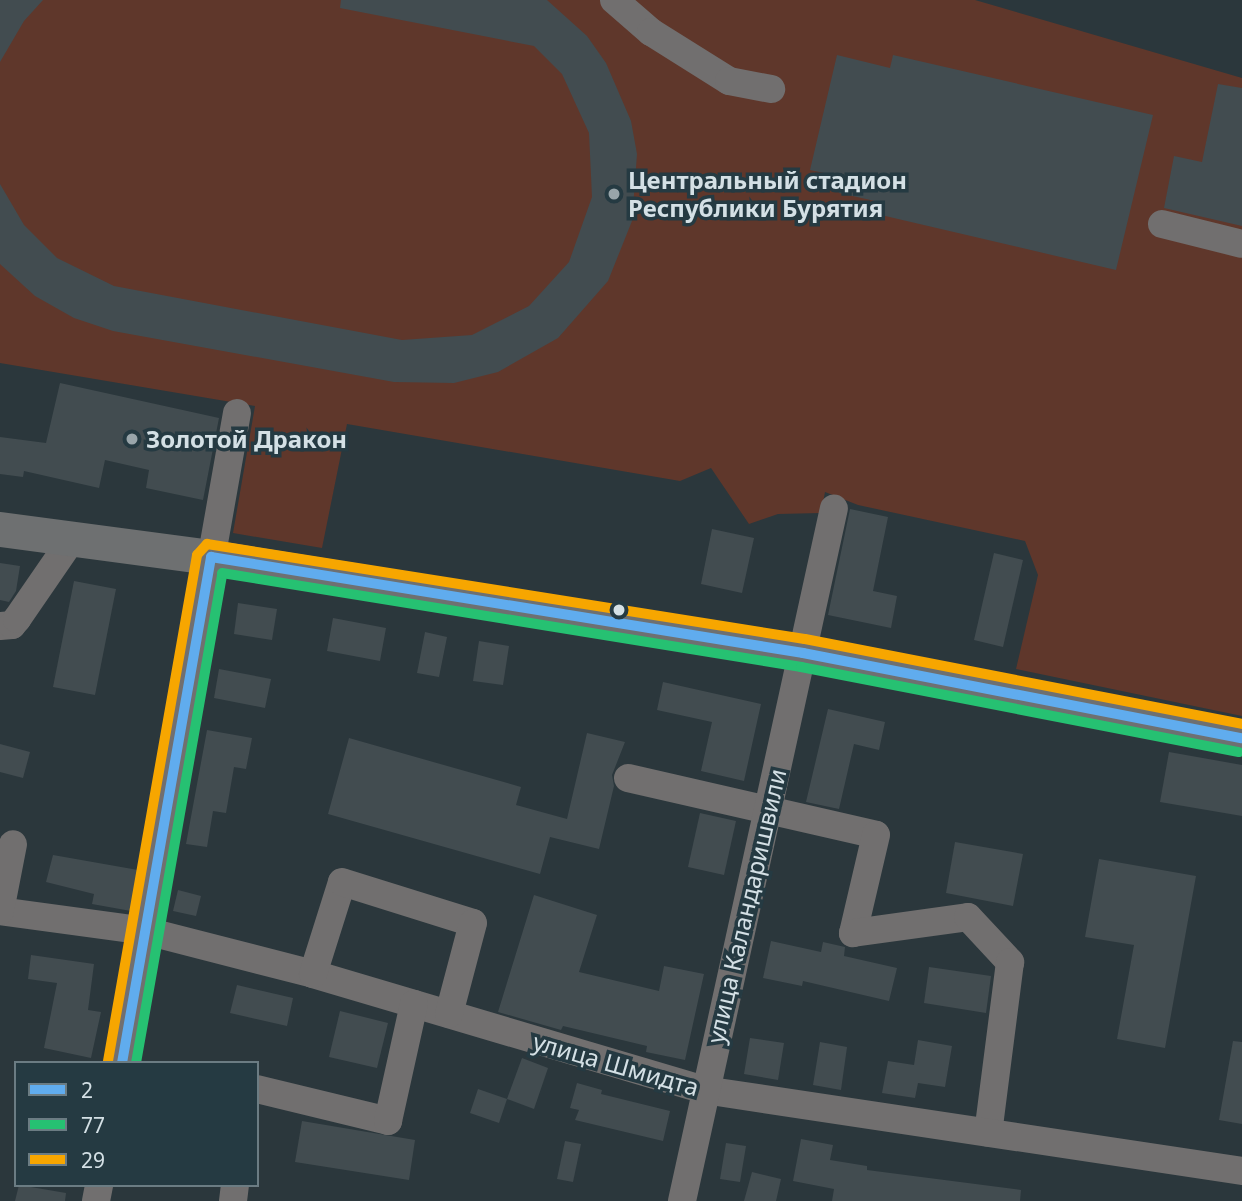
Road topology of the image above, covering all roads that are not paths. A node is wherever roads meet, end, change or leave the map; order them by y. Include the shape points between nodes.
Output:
1 (614, 0) edge
2 (771, 89) dead end
3 (1162, 224) dead end
4 (1242, 244) edge
5 (237, 413) dead end
6 (834, 508) dead end
7 (0, 529) edge
8 (72, 538) junction
9 (211, 558) junction
10 (0, 626) edge
11 (803, 653) junction
12 (1242, 738) edge
13 (628, 778) dead end
14 (768, 810) junction
15 (13, 844) dead end
16 (0, 911) edge
17 (146, 931) junction
18 (313, 974) junction
19 (414, 1004) junction
20 (449, 1014) junction
21 (122, 1061) edge
22 (259, 1089) edge
23 (704, 1090) junction
24 (988, 1133) junction
25 (1242, 1171) edge
26 (682, 1201) edge

1 - 2 street via 651,32 729,82
3 - 4 street
5 - 9 street
6 - 11 street, улица Каландаришвили
7 - 8 main road
8 - 9 main road
8 - 10 street via 17,620
9 - 11 main road
9 - 17 street
11 - 12 main road
11 - 14 street, улица Каландаришвили
13 - 14 street
14 - 23 street, улица Каландаришвили
14 - 24 street via 876,835 853,933 968,917 1010,962
15 - 16 street
16 - 17 street, улица Шмидта
17 - 18 street, улица Шмидта
17 - 21 street
18 - 19 street, улица Шмидта
18 - 20 street via 342,882 473,923
19 - 20 street, улица Шмидта
19 - 22 street via 387,1121
20 - 23 street, улица Шмидта
23 - 24 street, улица Шмидта
23 - 26 street, улица Каландаришвили
24 - 25 street, улица Шмидта

